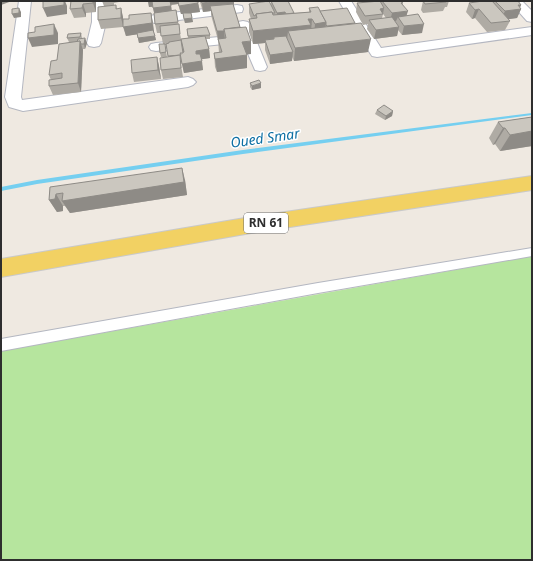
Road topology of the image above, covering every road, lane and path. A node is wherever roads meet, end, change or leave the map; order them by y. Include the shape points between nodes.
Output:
1 (25, 1) edge
2 (98, 1) edge
3 (345, 1) edge
4 (515, 1) edge
5 (236, 5) edge
6 (532, 18) edge
7 (155, 19) edge
8 (532, 31) edge
9 (248, 38) junction
10 (94, 43) dead end
11 (156, 47) dead end
12 (260, 67) dead end
13 (188, 82) dead end
14 (532, 183) edge
15 (532, 252) edge
16 (1, 268) edge
17 (1, 345) edge

1 - 13 street via 13,97 15,103 23,106
2 - 10 street via 99,22
3 - 8 street via 377,53
4 - 6 street
5 - 7 street
5 - 9 street
9 - 11 street
9 - 12 street
14 - 16 main road, RN 61 via 251,225
15 - 17 lane

